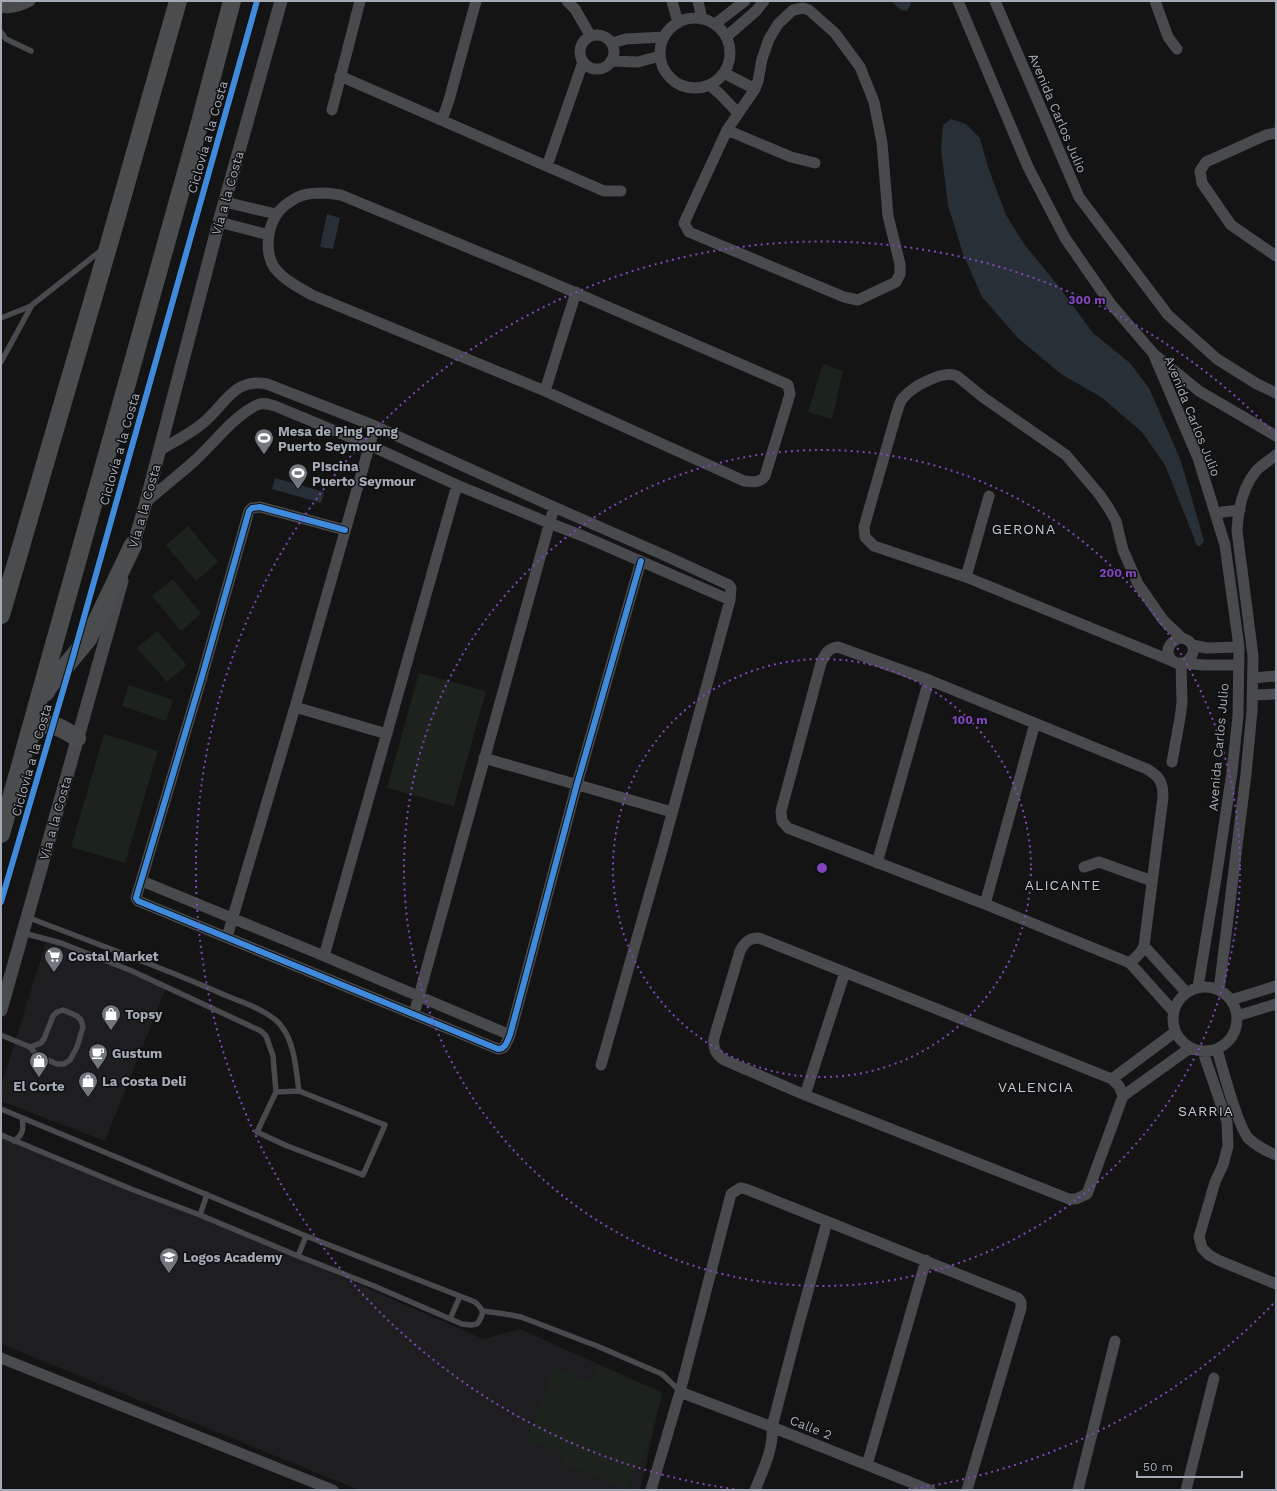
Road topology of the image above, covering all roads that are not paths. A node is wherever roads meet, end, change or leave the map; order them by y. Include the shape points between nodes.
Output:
1 (30, 1) edge
2 (178, 1) edge
3 (232, 1) edge
4 (280, 1) edge
5 (360, 1) edge
6 (476, 1) edge
7 (567, 1) edge
8 (672, 1) edge
9 (698, 1) edge
10 (745, 1) edge
11 (764, 1) edge
12 (958, 1) edge
13 (995, 1) edge
14 (1155, 1) edge
15 (1, 7) edge
16 (702, 19) junction
17 (678, 23) junction
18 (715, 24) junction
19 (1, 32) edge
20 (590, 35) junction
21 (664, 37) junction
22 (726, 37) junction
23 (612, 43) junction
24 (1177, 49) dead end
25 (31, 51) dead end
26 (660, 56) junction
27 (612, 61) junction
28 (583, 62) junction
29 (724, 73) junction
30 (340, 76) junction
31 (709, 86) junction
32 (755, 89) junction
33 (332, 110) dead end
34 (738, 113) junction
35 (442, 120) junction
36 (727, 130) junction
37 (1276, 134) edge
38 (814, 163) dead end
39 (547, 166) junction
40 (621, 191) dead end
41 (225, 202) junction
42 (276, 214) junction
43 (219, 222) junction
44 (269, 234) junction
45 (109, 244) junction
46 (1276, 256) edge
47 (576, 292) junction
48 (32, 305) junction
49 (1, 318) edge
50 (1153, 353) junction
51 (1, 362) edge
52 (545, 391) junction
53 (1276, 393) edge
54 (376, 426) junction
55 (1276, 436) edge
56 (369, 445) junction
57 (159, 451) junction
58 (1276, 455) edge
59 (457, 485) junction
60 (989, 496) dead end
61 (146, 502) junction
62 (554, 507) junction
63 (1240, 510) junction
64 (1216, 516) junction
65 (549, 523) junction
66 (345, 530) junction
67 (133, 545) junction
68 (641, 561) junction
69 (966, 577) junction
70 (730, 600) junction
71 (1, 615) edge
72 (1182, 638) junction
73 (1192, 645) junction
74 (1239, 647) junction
75 (1181, 663) junction
76 (1239, 665) junction
77 (1276, 676) edge
78 (1252, 678) junction
79 (929, 680) junction
80 (1276, 694) edge
81 (1252, 695) junction
82 (37, 708) junction
83 (295, 708) junction
84 (1036, 723) junction
85 (387, 734) junction
86 (77, 738) junction
87 (27, 743) junction
88 (484, 758) junction
89 (1172, 762) dead end
90 (1232, 772) junction
91 (1246, 774) junction
92 (577, 784) junction
93 (672, 812) junction
94 (1, 834) edge
95 (877, 863) junction
96 (1084, 866) dead end
97 (142, 881) junction
98 (1152, 881) junction
99 (985, 904) junction
100 (27, 917) junction
101 (234, 918) junction
102 (22, 933) junction
103 (227, 938) junction
104 (1144, 946) junction
105 (324, 956) junction
106 (1130, 962) junction
107 (845, 972) junction
108 (1276, 986) edge
109 (1198, 987) junction
110 (1219, 990) junction
111 (1186, 992) junction
112 (419, 997) junction
113 (1231, 1000) junction
114 (1276, 1004) edge
115 (1, 1010) edge
116 (1173, 1011) junction
117 (414, 1014) junction
118 (1237, 1016) junction
119 (1175, 1032) junction
120 (510, 1035) junction
121 (1, 1036) edge
122 (30, 1047) junction
123 (1190, 1048) junction
124 (1217, 1049) junction
125 (1203, 1052) junction
126 (601, 1065) dead end
127 (1112, 1079) junction
128 (299, 1091) junction
129 (276, 1092) junction
130 (804, 1095) junction
131 (1123, 1096) junction
132 (1, 1109) edge
133 (22, 1118) junction
134 (1, 1135) edge
135 (14, 1141) junction
136 (1276, 1155) edge
137 (207, 1194) junction
138 (200, 1215) junction
139 (827, 1222) junction
140 (306, 1236) junction
141 (298, 1256) junction
142 (926, 1260) junction
143 (1276, 1284) edge
144 (460, 1296) junction
145 (483, 1311) junction
146 (450, 1319) junction
147 (1115, 1341) dead end
148 (1, 1358) edge
149 (1214, 1378) dead end
150 (680, 1392) junction
151 (772, 1427) junction
152 (868, 1465) junction
153 (333, 1490) edge
154 (651, 1490) edge
155 (755, 1490) edge
156 (930, 1490) edge
157 (967, 1490) edge
158 (1078, 1490) edge
159 (1186, 1490) edge

1 - 15 street via 9,8
2 - 45 highway
3 - 82 highway
4 - 41 street, Vía a la Costa
5 - 30 street
6 - 35 street
7 - 20 street
8 - 17 street
9 - 16 street
10 - 18 street
11 - 22 street
12 - 50 street, Avenida Carlos Julio via 1028,167 1065,238 1110,303
13 - 53 street, Avenida Carlos Julio via 1079,197 1168,315 1217,359
14 - 24 street via 1168,37
16 - 17 street via 693,18
16 - 18 street
17 - 21 street
18 - 22 street
19 - 25 lane via 6,39
20 - 23 street via 603,35
20 - 28 street via 580,47
21 - 23 street via 626,39
21 - 26 street
22 - 29 street via 730,55
23 - 27 street
26 - 27 street via 638,62
26 - 31 street via 662,68 677,84 687,88
27 - 28 street via 606,67 598,69 590,68
28 - 39 street
29 - 31 street
29 - 32 street
30 - 33 street
30 - 35 street
31 - 34 street
32 - 34 street
32 - 36 street via 769,39 778,24 793,10 808,10 835,34 860,67 874,102 882,143 888,216 900,264 900,274 896,282 858,300 844,297 689,232 684,222
34 - 36 street
35 - 39 street
36 - 38 street via 791,157
37 - 46 street via 1266,135 1206,162 1200,171 1202,183 1231,225
39 - 40 street via 604,191
41 - 42 street
41 - 43 street, Vía a la Costa
42 - 44 street
42 - 47 street via 296,198 310,194 342,195
43 - 44 street
43 - 57 street, Vía a la Costa
44 - 52 street via 269,256 278,272 294,285 312,295
45 - 48 lane
45 - 71 highway
47 - 52 street
47 - 52 street via 788,385 790,394 766,476 757,482 744,481
48 - 49 lane
48 - 51 lane
50 - 55 street, Avenida Carlos Julio via 1199,391
50 - 64 street, Avenida Carlos Julio via 1198,458
54 - 56 street
54 - 57 street via 257,382 249,383 232,393 204,423
54 - 62 street
56 - 59 street
56 - 61 street via 275,406 258,405 248,410
56 - 66 street
57 - 61 street, Vía a la Costa
58 - 63 street via 1256,470 1242,494
59 - 65 street
59 - 85 street
60 - 69 street
61 - 67 street, Vía a la Costa
62 - 65 street
62 - 70 street via 726,584 731,588
63 - 64 street via 1222,512
63 - 78 street via 1237,531 1253,656
64 - 74 street, Avenida Carlos Julio via 1225,545
65 - 68 street
65 - 88 street
66 - 83 street
66 - 97 street via 260,507 249,511
67 - 82 highway via 88,639 50,685
67 - 86 street, Vía a la Costa
68 - 70 street
68 - 92 street
69 - 72 street via 874,546 865,537 864,527 902,399 910,391 949,373 957,376 1066,455 1099,494 1116,521 1123,550 1138,584 1163,620
69 - 75 street
70 - 93 street
72 - 73 street
72 - 75 street via 1174,640 1168,651 1170,658
73 - 74 street via 1207,648
73 - 75 street via 1191,657
74 - 76 street, Avenida Carlos Julio
75 - 76 street
75 - 89 street via 1182,703
76 - 90 street, Avenida Carlos Julio via 1238,716
77 - 78 street
78 - 81 street
79 - 84 street
79 - 95 street
79 - 95 street via 838,646 827,651 821,663 780,811 782,821 788,828
80 - 81 street
81 - 91 street
82 - 87 highway
83 - 85 street
83 - 101 street
84 - 98 street via 1147,769 1159,778 1163,787 1163,797
84 - 99 street
85 - 105 street
86 - 87 highway via 53,725 44,725 36,728
86 - 100 street, Vía a la Costa
87 - 94 highway
88 - 92 street
88 - 112 street
90 - 91 street
90 - 109 street, Avenida Carlos Julio
91 - 110 street
92 - 93 street
92 - 120 street
93 - 126 street
95 - 99 street
96 - 98 street via 1100,862
97 - 101 street
97 - 103 street via 136,896 138,901
98 - 104 street
99 - 106 street
100 - 102 street, Vía a la Costa
100 - 128 lane via 193,981 265,1014 282,1027 292,1048
101 - 103 street
101 - 105 street
102 - 115 street, Vía a la Costa
102 - 129 lane via 61,943 132,971 261,1031 266,1036 273,1056
103 - 117 street
104 - 106 street
104 - 111 street
105 - 112 street
106 - 116 street
107 - 127 street
107 - 130 street
107 - 130 street via 759,938 752,938 740,950 713,1046 717,1055 724,1060
108 - 113 street
109 - 110 street via 1209,986
109 - 111 street
110 - 113 street
111 - 116 street via 1180,997
112 - 117 street
112 - 120 street
113 - 118 street
114 - 118 street
116 - 119 street via 1172,1022
117 - 120 street via 498,1049 506,1046
118 - 124 street via 1236,1030 1228,1041
119 - 123 street
119 - 127 street
121 - 122 lane
122 - 122 lane via 43,1058 64,1064 70,1060 77,1047 83,1027 81,1020 63,1010 57,1012 44,1040
123 - 125 street
123 - 131 street
124 - 125 street
124 - 136 street via 1243,1131 1248,1139
125 - 143 street via 1227,1122 1228,1146 1199,1237 1202,1248 1218,1260
127 - 131 street via 1119,1086
128 - 129 lane
128 - 129 lane via 385,1125 362,1175 257,1132
130 - 131 street via 1069,1199 1087,1194
132 - 133 lane
133 - 135 lane via 22,1132
133 - 137 lane
134 - 135 lane
135 - 138 lane
137 - 138 lane
137 - 140 lane
138 - 141 lane
139 - 142 street
139 - 150 street via 746,1189 740,1188 731,1194
139 - 151 street
140 - 141 lane
140 - 144 lane
141 - 146 lane
142 - 152 street
142 - 157 street via 1018,1298 1021,1302
144 - 145 lane via 475,1302
144 - 146 lane
145 - 146 lane via 477,1324 462,1324
145 - 150 lane via 521,1318 597,1346 662,1374
147 - 158 street
148 - 153 street
149 - 159 street
150 - 151 street, Calle 2
150 - 154 street
151 - 152 street, Calle 2
151 - 155 street via 770,1449
152 - 156 street, Calle 2

